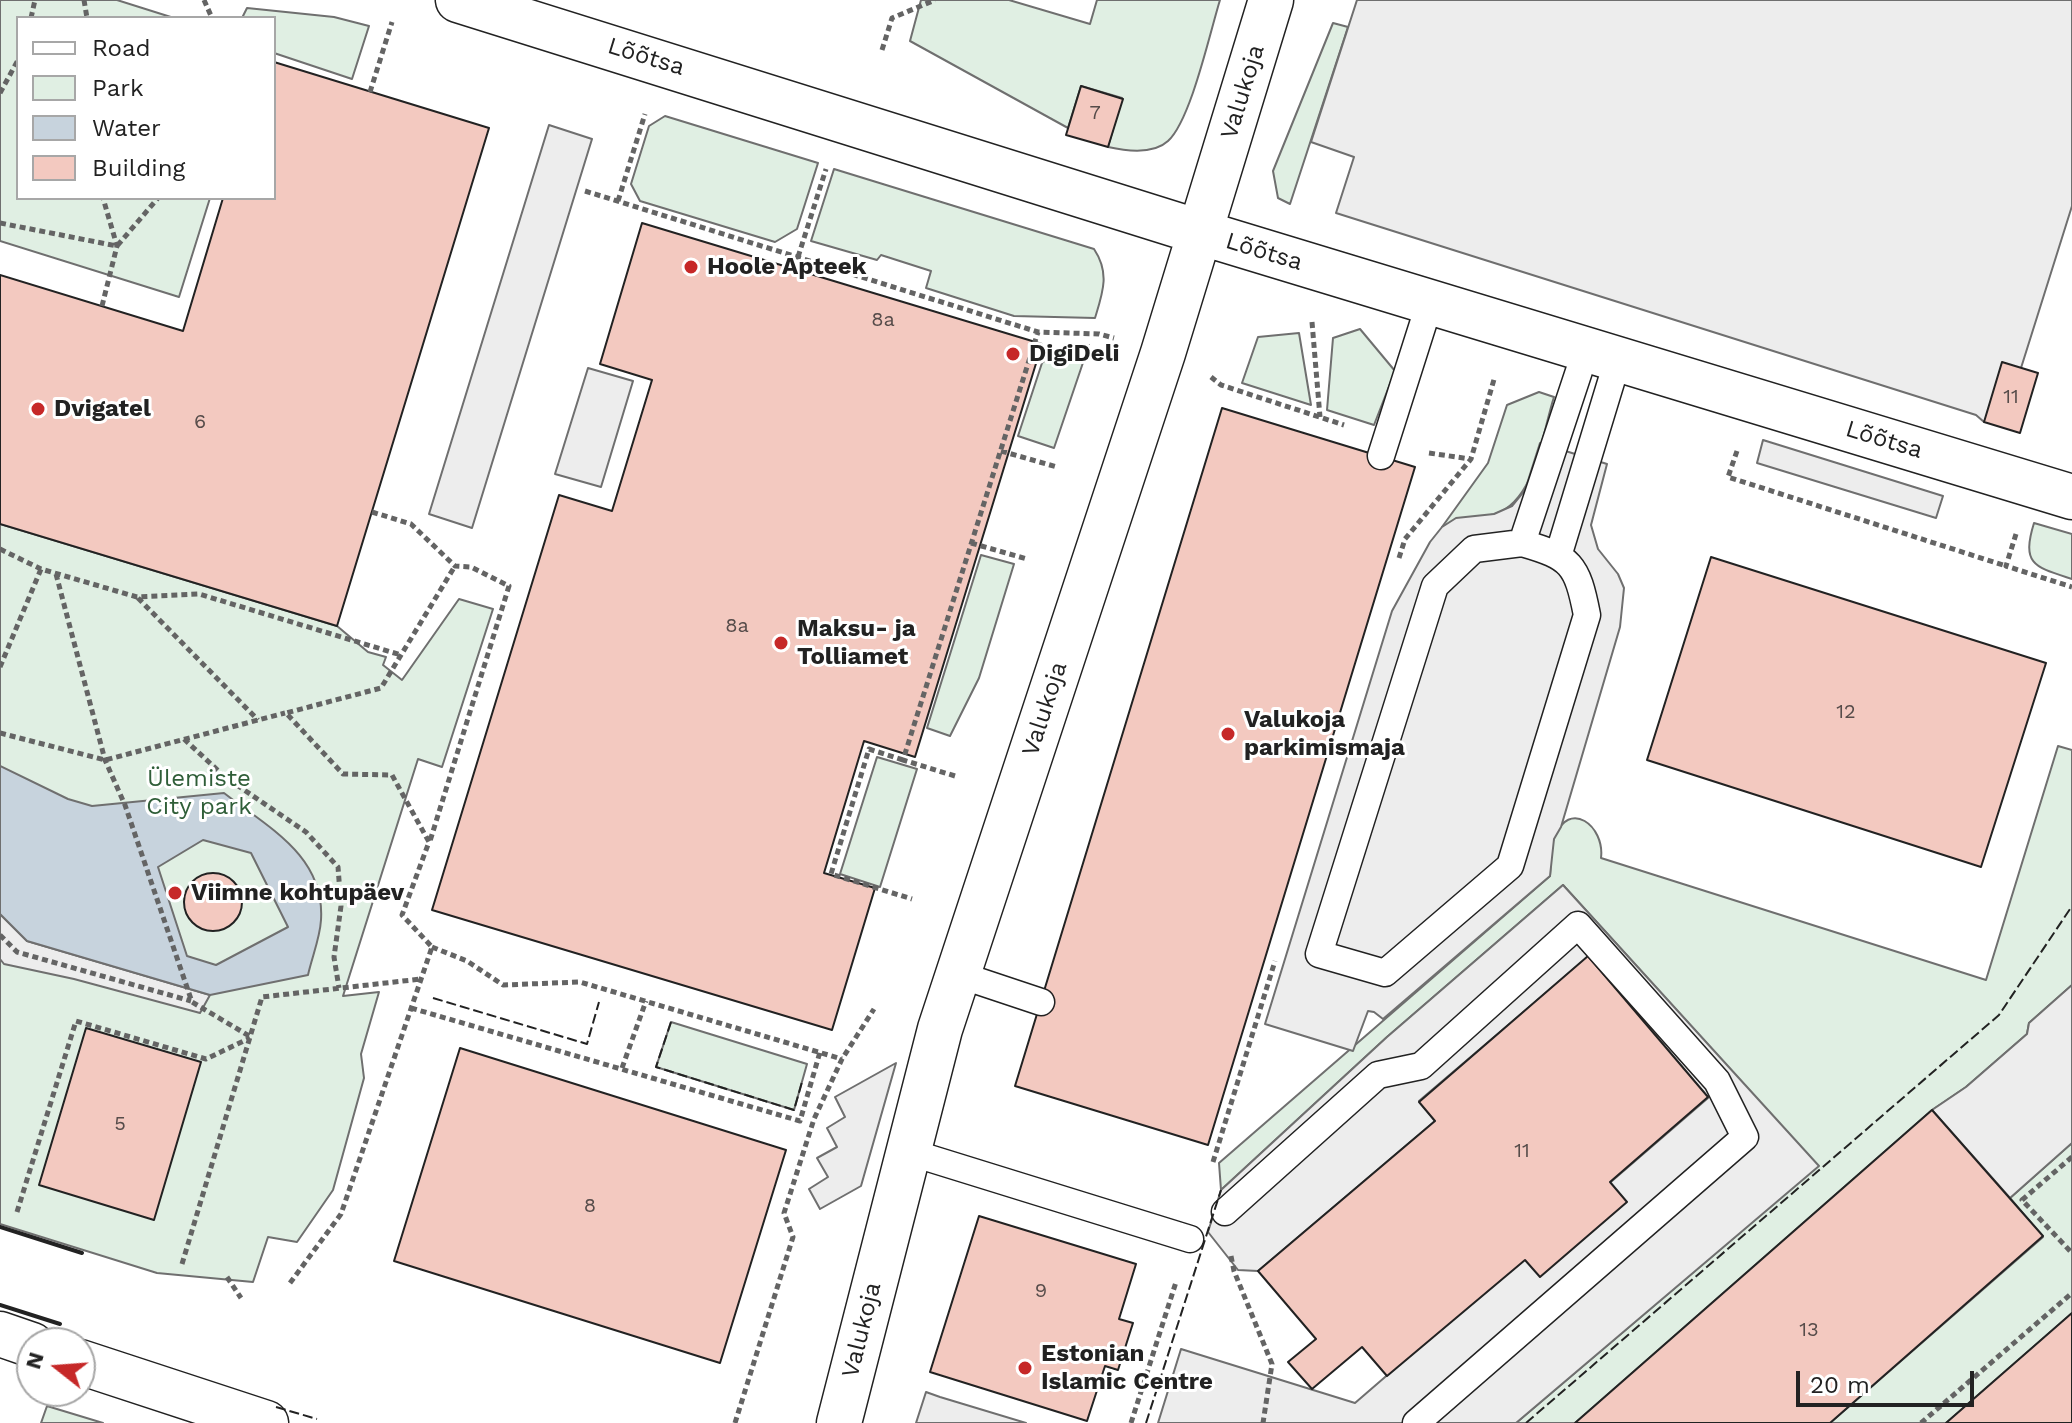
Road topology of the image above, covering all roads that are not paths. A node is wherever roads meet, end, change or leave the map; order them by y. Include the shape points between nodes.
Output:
1 (458, 0) edge
2 (1271, 0) edge
3 (1199, 232) junction
4 (1430, 302) junction
5 (1602, 354) junction
6 (1384, 448) road end
7 (2072, 497) edge
8 (1522, 543) junction
9 (1559, 553) junction
10 (957, 974) junction
11 (1041, 1002) dead end
12 (906, 1151) junction
13 (1225, 1212) road end
14 (1190, 1239) dead end
15 (96, 1368) edge
16 (238, 1419) edge
17 (839, 1423) edge
18 (1416, 1423) edge

1 - 3 street, Lõõtsa
2 - 3 street, Valukoja
3 - 4 street, Lõõtsa
3 - 10 street, Valukoja
4 - 5 street, Lõõtsa
4 - 6 lane
5 - 7 street, Lõõtsa
5 - 8 lane
5 - 9 lane
8 - 9 lane
8 - 9 lane via 1474,549 1435,586 1319,954 1385,973 1510,866 1587,615 1580,580
10 - 11 lane
10 - 12 street, Valukoja
12 - 14 lane
12 - 17 street, Valukoja
13 - 18 lane via 1378,1075 1421,1066 1578,925 1588,936 1717,1081 1745,1137
15 - 16 street

